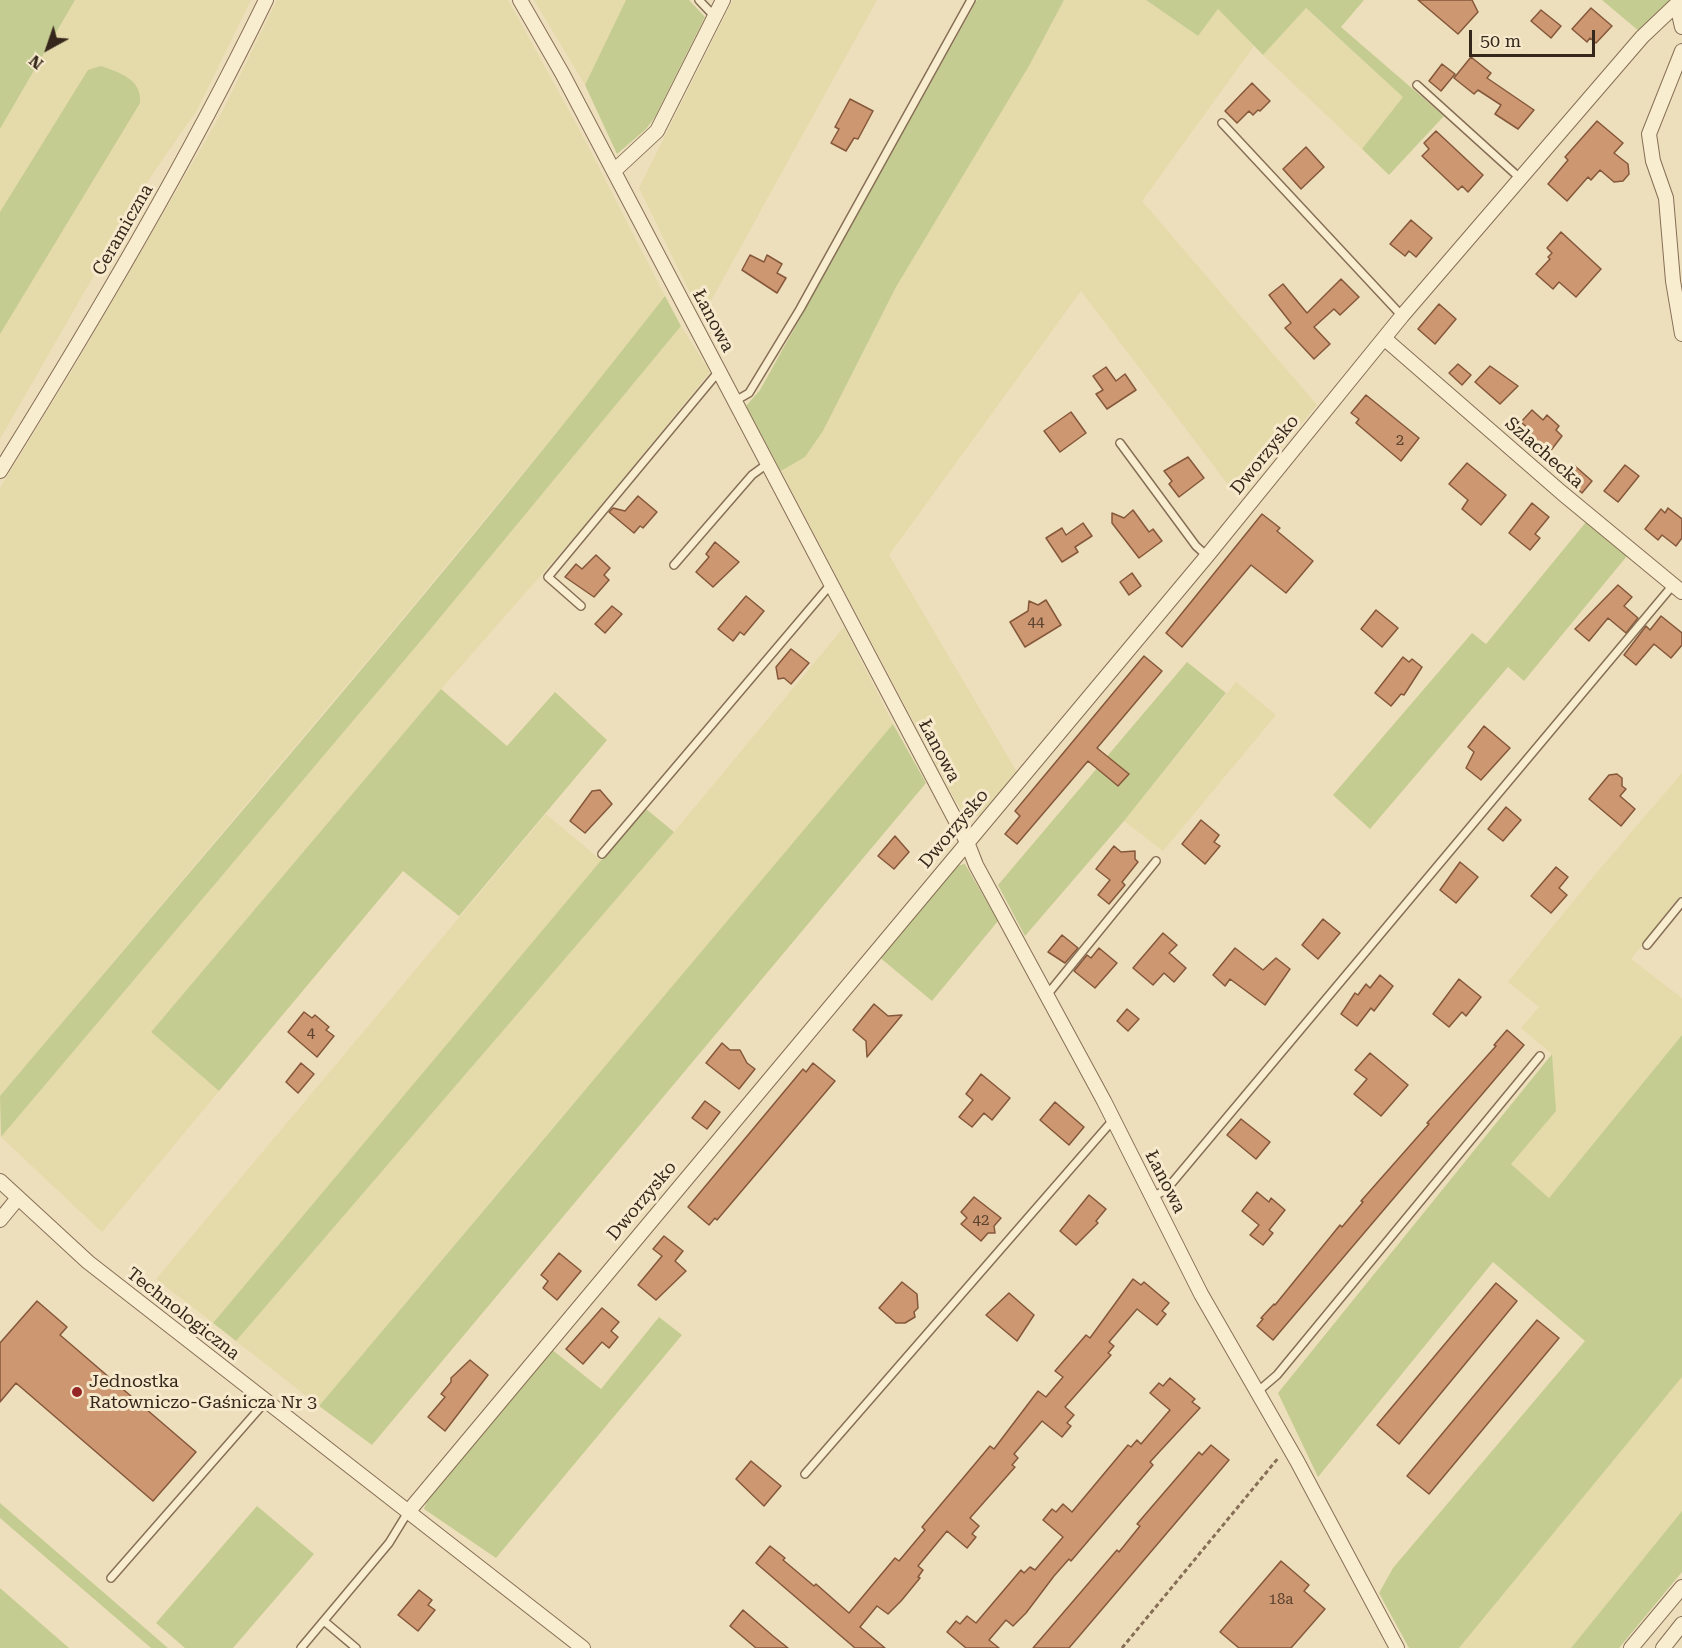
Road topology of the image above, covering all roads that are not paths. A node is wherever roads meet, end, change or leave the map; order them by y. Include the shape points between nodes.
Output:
1 (266, 0) edge
2 (520, 0) edge
3 (699, 0) edge
4 (723, 0) edge
5 (971, 0) edge
6 (1679, 2) edge
7 (715, 17) junction
8 (1682, 27) edge
9 (1682, 51) edge
10 (1417, 85) dead end
11 (1222, 123) dead end
12 (614, 171) junction
13 (1522, 180) junction
14 (1402, 316) junction
15 (1682, 334) edge
16 (1385, 339) junction
17 (719, 371) junction
18 (735, 401) junction
19 (1120, 443) dead end
20 (767, 464) junction
21 (0, 471) edge
22 (1207, 556) junction
23 (674, 565) dead end
24 (831, 584) junction
25 (1678, 588) edge
26 (581, 606) dead end
27 (967, 842) junction
28 (602, 855) dead end
29 (1156, 861) dead end
30 (1682, 902) edge
31 (1647, 945) dead end
32 (1047, 995) junction
33 (1540, 1056) dead end
34 (1113, 1120) junction
35 (0, 1180) edge
36 (1152, 1197) junction
37 (18, 1198) junction
38 (0, 1220) edge
39 (1256, 1393) junction
40 (266, 1401) junction
41 (806, 1474) dead end
42 (408, 1512) junction
43 (111, 1578) dead end
44 (1682, 1587) edge
45 (324, 1621) junction
46 (1682, 1624) edge
47 (301, 1648) edge
48 (356, 1648) edge
49 (583, 1648) edge
50 (1397, 1648) edge
51 (1631, 1648) edge
52 (1663, 1648) edge

1 - 21 street, Ceramiczna via 203,126 75,350
2 - 12 street, Łanowa
3 - 7 lane
4 - 7 street
5 - 18 lane via 795,318 749,393
6 - 8 street, Dworzysko
6 - 13 street, Dworzysko via 1642,37
7 - 12 street via 657,131
9 - 15 street via 1649,134 1653,161 1666,198
10 - 13 lane
11 - 14 lane
12 - 17 street, Łanowa
13 - 14 street, Dworzysko
14 - 16 street, Dworzysko
16 - 22 street, Dworzysko
16 - 25 street, Szlachecka
17 - 18 street, Łanowa
17 - 26 lane via 548,577
18 - 20 street, Łanowa
19 - 22 lane
20 - 23 lane via 752,475
20 - 24 street, Łanowa
22 - 27 street, Dworzysko
24 - 27 street, Łanowa
24 - 28 lane
25 - 36 lane via 1166,1190
27 - 32 street, Łanowa
27 - 42 street, Dworzysko
29 - 32 lane
30 - 31 lane
32 - 34 street, Łanowa
33 - 39 lane via 1277,1375
34 - 36 street, Łanowa
34 - 41 lane
35 - 37 street, Technologiczna
36 - 39 street, Łanowa
37 - 38 street
37 - 40 street, Technologiczna via 88,1262
39 - 50 street, Łanowa
40 - 42 street, Technologiczna
40 - 43 lane
42 - 45 lane via 389,1543
42 - 49 street
44 - 51 street
45 - 47 lane
45 - 48 lane
46 - 52 street

